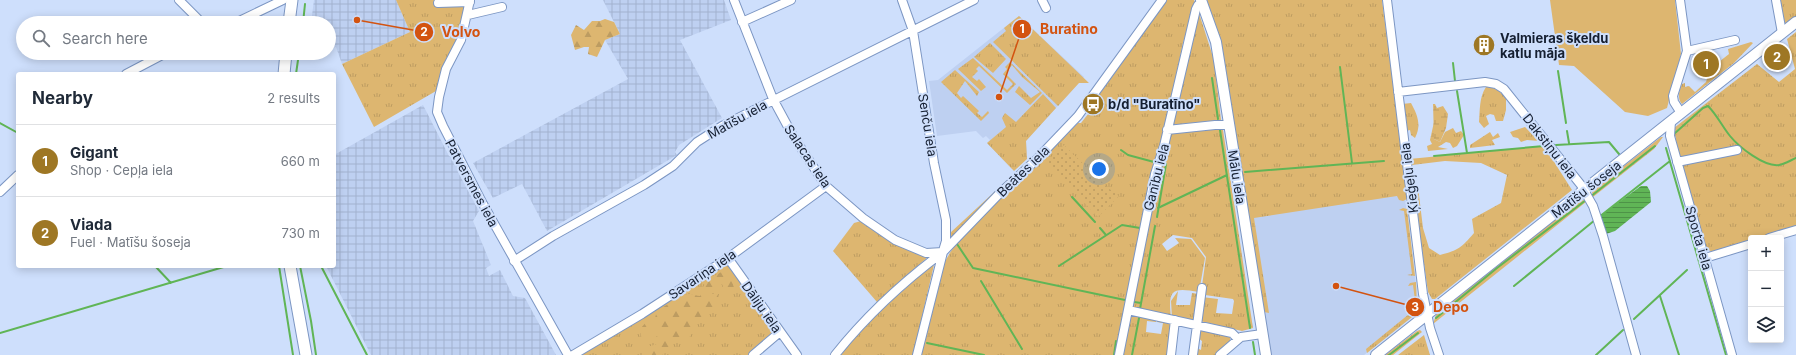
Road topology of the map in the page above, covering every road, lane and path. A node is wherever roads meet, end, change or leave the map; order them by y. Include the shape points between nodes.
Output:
1 (179, 0) edge
2 (283, 0) edge
3 (292, 0) edge
4 (734, 0) edge
5 (791, 0) edge
6 (902, 0) edge
7 (974, 0) edge
8 (1042, 0) edge
9 (1162, 0) edge
10 (1387, 0) edge
11 (1680, 0) edge
12 (1776, 0) edge
13 (470, 1) edge
14 (1201, 1) edge
15 (438, 3) dead end
16 (502, 7) dead end
17 (1046, 8) dead end
18 (468, 15) junction
19 (195, 16) edge
20 (250, 16) edge
21 (290, 16) edge
22 (742, 22) junction
23 (1796, 22) edge
24 (913, 31) junction
25 (1782, 33) junction
26 (1734, 40) dead end
27 (1687, 51) junction
28 (153, 60) edge
29 (285, 60) edge
30 (130, 72) edge
31 (284, 72) edge
32 (1398, 92) junction
33 (773, 99) junction
34 (1681, 113) junction
35 (1671, 121) junction
36 (1228, 125) junction
37 (1167, 130) junction
38 (1737, 150) dead end
39 (1677, 162) junction
40 (16, 177) edge
41 (826, 186) junction
42 (1584, 191) junction
43 (0, 192) edge
44 (1796, 230) edge
45 (1779, 235) edge
46 (1748, 245) edge
47 (943, 252) junction
48 (728, 258) junction
49 (1705, 258) junction
50 (514, 261) junction
51 (290, 268) edge
52 (1202, 288) dead end
53 (1128, 310) junction
54 (1427, 315) junction
55 (1175, 320) junction
56 (1197, 324) junction
57 (780, 332) junction
58 (1262, 334) junction
59 (1238, 339) junction
60 (306, 355) edge
61 (568, 355) edge
62 (573, 355) edge
63 (753, 355) edge
64 (797, 355) edge
65 (835, 355) edge
66 (918, 355) edge
67 (1119, 355) edge
68 (1171, 355) edge
69 (1193, 355) edge
70 (1220, 355) edge
71 (1266, 355) edge
72 (1376, 355) edge
73 (1439, 355) edge
74 (1636, 355) edge
75 (1732, 355) edge

1 - 19 street
2 - 20 street
3 - 21 highway
4 - 22 street, Salacas iela
5 - 22 street
6 - 24 street, Senču iela
7 - 24 street, Matīšu iela
8 - 17 street
9 - 47 street, Beātes iela via 1078,116
10 - 32 street, Ķieģeļu iela
11 - 27 street
12 - 25 street
13 - 15 street
13 - 18 street, Patversmes iela
14 - 36 main road, Mālu iela via 1216,42
14 - 37 street, Ganību iela via 1196,9
16 - 18 street
18 - 50 street, Patversmes iela via 461,40 446,69 437,112
22 - 33 street, Salacas iela
23 - 25 main road, Matīšu šoseja
24 - 33 street, Matīšu iela
24 - 47 street, Senču iela via 946,220
25 - 34 main road, Matīšu šoseja
26 - 27 street
27 - 34 street via 1673,96
28 - 30 street
29 - 31 highway
32 - 42 street, Dakstiņu iela via 1485,82 1496,84 1520,107
32 - 54 street, Ķieģeļu iela
33 - 41 street, Salacas iela via 792,136
33 - 50 street, Matīšu iela via 697,142 673,166 644,185
34 - 35 main road, Matīšu šoseja
35 - 39 street, Sporta iela via 1670,136
35 - 42 main road, Matīšu šoseja
36 - 37 street
36 - 58 main road, Mālu iela
37 - 53 street, Ganību iela via 1155,174
38 - 39 street
39 - 49 street, Sporta iela
40 - 43 street
41 - 47 street, Salacas iela via 863,218 895,240 926,253
41 - 48 street, Savariņa iela
42 - 54 main road, Matīšu šoseja
42 - 74 street, Dakstiņu iela via 1593,206 1603,236
44 - 45 street
46 - 49 street
47 - 65 street, Beātes iela via 878,307
47 - 66 street
48 - 57 street, Dāliju iela
48 - 62 street, Savariņa iela
49 - 75 street, Sporta iela
50 - 61 street, Patversmes iela
51 - 60 highway
52 - 56 street
53 - 55 street
53 - 67 street, Ganību iela
54 - 72 main road, Matīšu šoseja
54 - 73 street, Ķieģeļu iela
55 - 56 street
55 - 68 street
56 - 59 street via 1232,333
56 - 69 street
57 - 63 street
57 - 64 street, Dāliju iela
58 - 59 street
58 - 71 main road, Mālu iela
59 - 70 street

